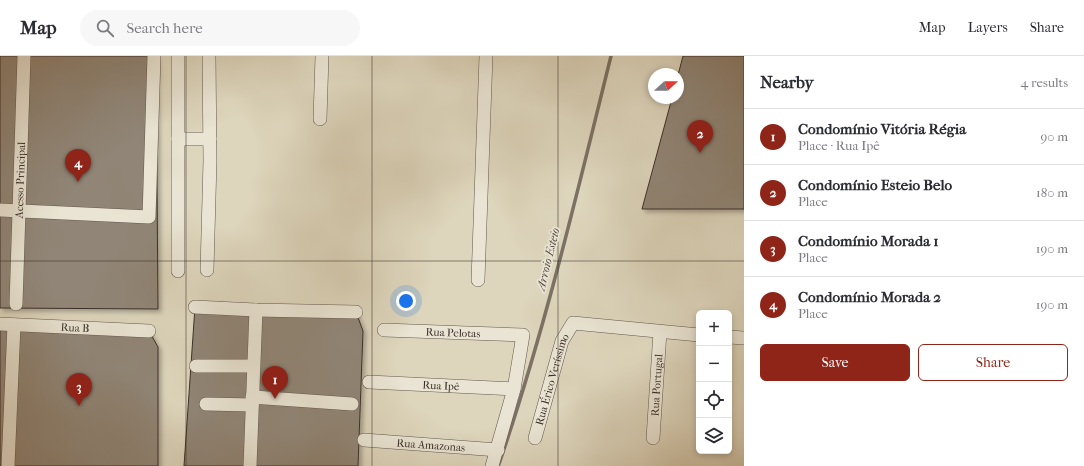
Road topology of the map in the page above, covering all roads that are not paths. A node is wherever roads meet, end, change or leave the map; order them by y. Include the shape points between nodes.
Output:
1 (24, 56) edge
2 (154, 56) edge
3 (178, 56) edge
4 (209, 56) edge
5 (322, 56) edge
6 (486, 56) edge
7 (320, 119) dead end
8 (178, 139) junction
9 (210, 139) junction
10 (0, 210) edge
11 (19, 211) junction
12 (207, 270) dead end
13 (178, 271) dead end
14 (478, 280) dead end
15 (16, 304) dead end
16 (195, 307) dead end
17 (256, 310) junction
18 (356, 312) dead end
19 (0, 324) edge
20 (14, 325) junction
21 (149, 330) dead end
22 (384, 330) dead end
23 (660, 332) junction
24 (696, 335) edge
25 (732, 337) edge
26 (744, 338) edge
27 (196, 366) dead end
28 (254, 366) junction
29 (369, 382) dead end
30 (514, 389) junction
31 (252, 401) junction
32 (206, 404) dead end
33 (352, 404) dead end
34 (535, 438) dead end
35 (654, 438) dead end
36 (364, 440) dead end
37 (498, 450) junction
38 (8, 466) edge
39 (250, 466) edge
40 (492, 466) edge

1 - 11 street, Acesso Principal
2 - 11 street via 150,217
3 - 8 street
4 - 9 street
5 - 7 street
6 - 14 street
8 - 9 street
8 - 13 street
9 - 12 street
10 - 11 street
11 - 15 street, Acesso Principal
16 - 17 street
17 - 18 street
17 - 28 street
19 - 20 street, Rua B
20 - 21 street, Rua B
20 - 38 street
22 - 30 street, Rua Pelotas via 522,334
23 - 24 street
23 - 34 street, Rua Érico Veríssimo via 573,323 562,341
23 - 35 street, Rua Portugal
25 - 26 street
27 - 28 street
28 - 31 street
29 - 30 street, Rua Ipê
30 - 37 street
31 - 32 street
31 - 33 street
31 - 39 street
36 - 37 street, Rua Amazonas
37 - 40 street

